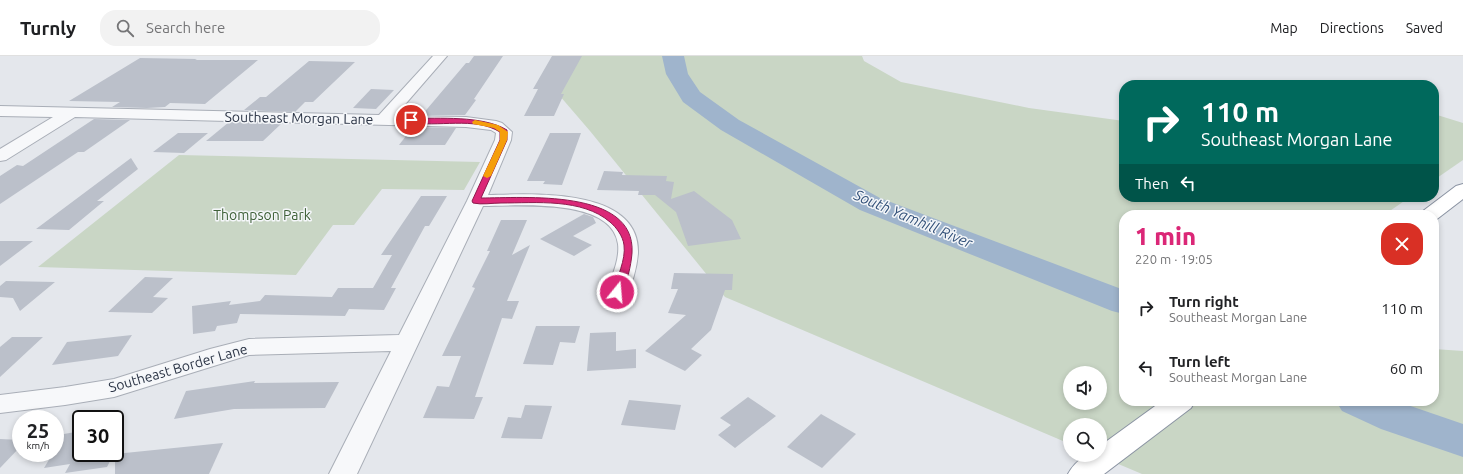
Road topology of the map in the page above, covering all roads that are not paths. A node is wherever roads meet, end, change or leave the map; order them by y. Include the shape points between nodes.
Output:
1 (440, 56) edge
2 (0, 111) edge
3 (71, 113) junction
4 (383, 120) junction
5 (0, 156) edge
6 (1456, 195) edge
7 (476, 201) junction
8 (1436, 210) edge
9 (617, 292) dead end
10 (406, 343) junction
11 (0, 404) edge
12 (1174, 406) edge
13 (342, 474) edge
14 (1083, 474) edge

1 - 4 street
2 - 3 street, Southeast Morgan Lane
3 - 4 street, Southeast Morgan Lane
3 - 5 street
4 - 7 street, Southeast Morgan Lane via 481,123 496,126 504,132 503,140
6 - 8 highway
7 - 9 street via 536,200 580,204 607,215 620,226 628,244 627,261
7 - 10 street, Southeast Morgan Lane
10 - 11 street, Southeast Border Lane via 249,347 205,358 171,372 129,384 84,394
10 - 13 street, Southeast Morgan Lane
12 - 14 highway

